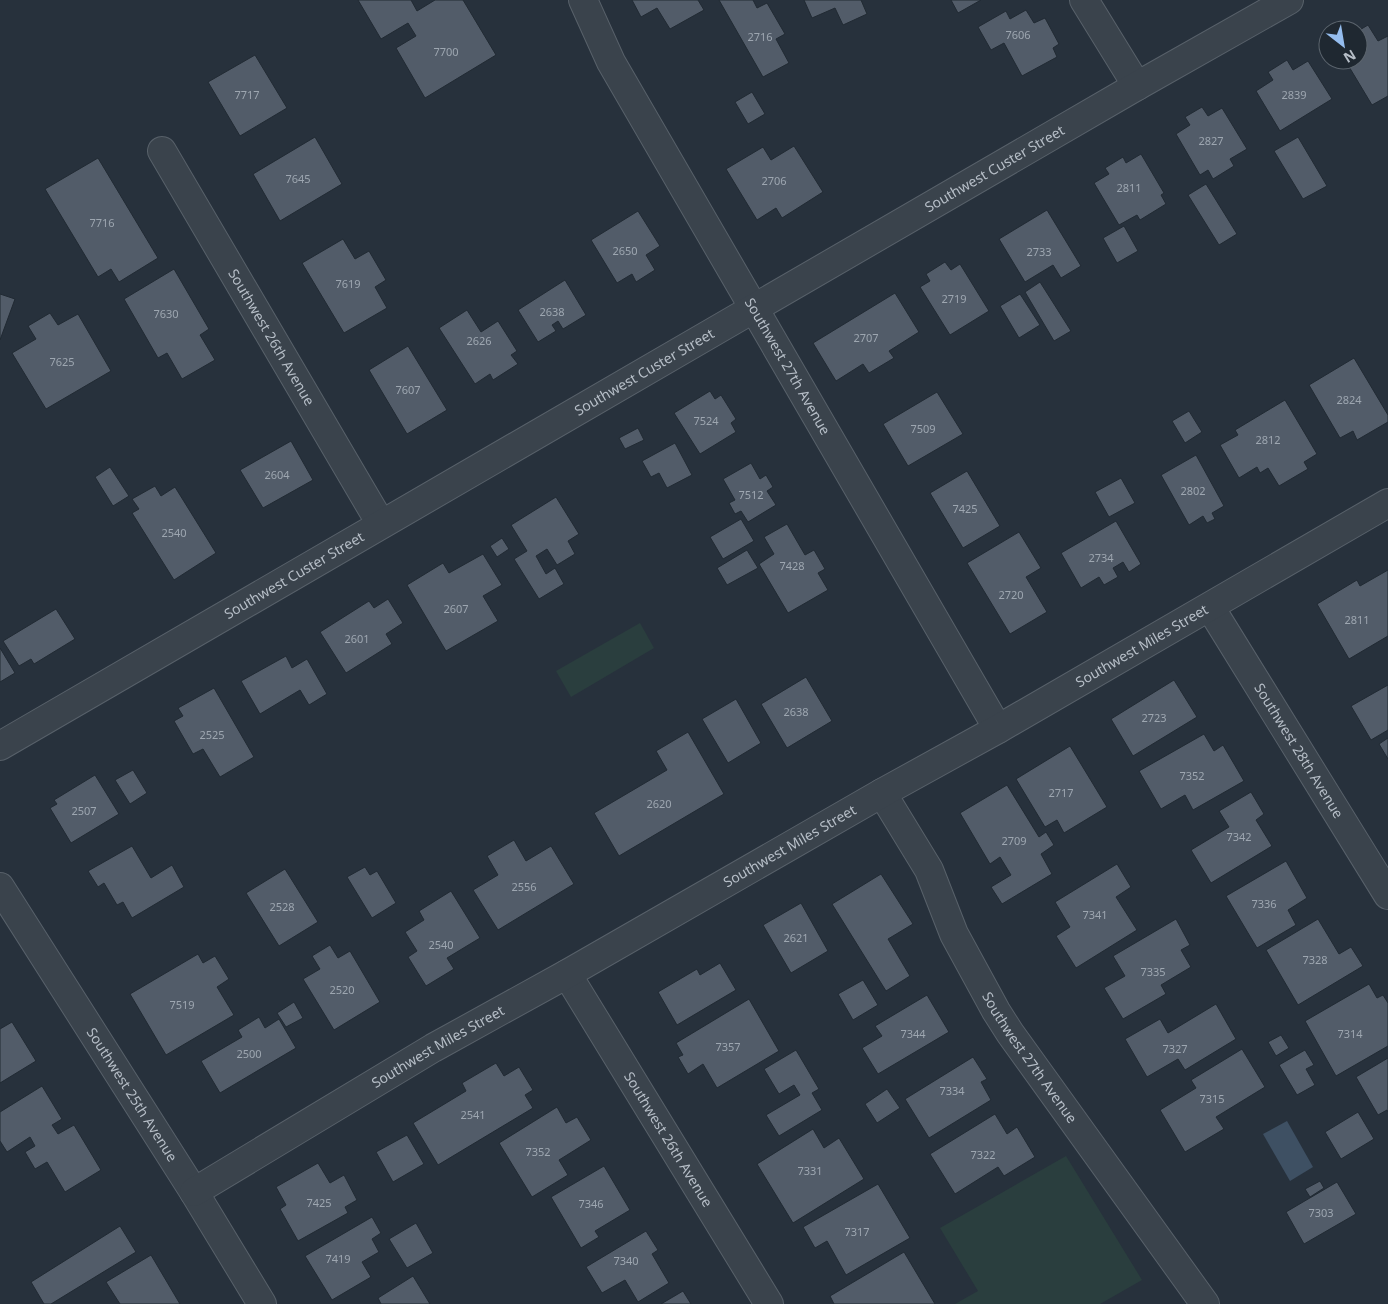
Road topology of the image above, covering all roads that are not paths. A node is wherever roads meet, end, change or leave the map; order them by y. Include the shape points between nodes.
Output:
1 (583, 0) edge
2 (1084, 0) edge
3 (1289, 0) edge
4 (1137, 86) junction
5 (162, 151) dead end
6 (754, 309) junction
7 (1388, 503) edge
8 (381, 524) junction
9 (1210, 607) junction
10 (998, 729) junction
11 (0, 746) edge
12 (882, 793) junction
13 (0, 887) edge
14 (1388, 895) edge
15 (567, 974) junction
16 (194, 1192) junction
17 (262, 1304) edge
18 (769, 1304) edge
19 (1205, 1304) edge

1 - 6 street, Southwest 27th Avenue via 611,62
2 - 4 street
3 - 4 street, Southwest Custer Street
4 - 6 street, Southwest Custer Street
5 - 8 street, Southwest 26th Avenue
6 - 8 street, Southwest Custer Street
6 - 10 street, Southwest 27th Avenue
7 - 9 street, Southwest Miles Street
8 - 11 street, Southwest Custer Street
9 - 10 street, Southwest Miles Street
9 - 14 street, Southwest 28th Avenue
10 - 12 street, Southwest Miles Street
12 - 15 street, Southwest Miles Street
12 - 19 street, Southwest 27th Avenue via 929,870 954,934 1005,1026
13 - 16 street, Southwest 25th Avenue
15 - 16 street, Southwest Miles Street via 433,1048
15 - 18 street, Southwest 26th Avenue
16 - 17 street, Southwest 25th Avenue

